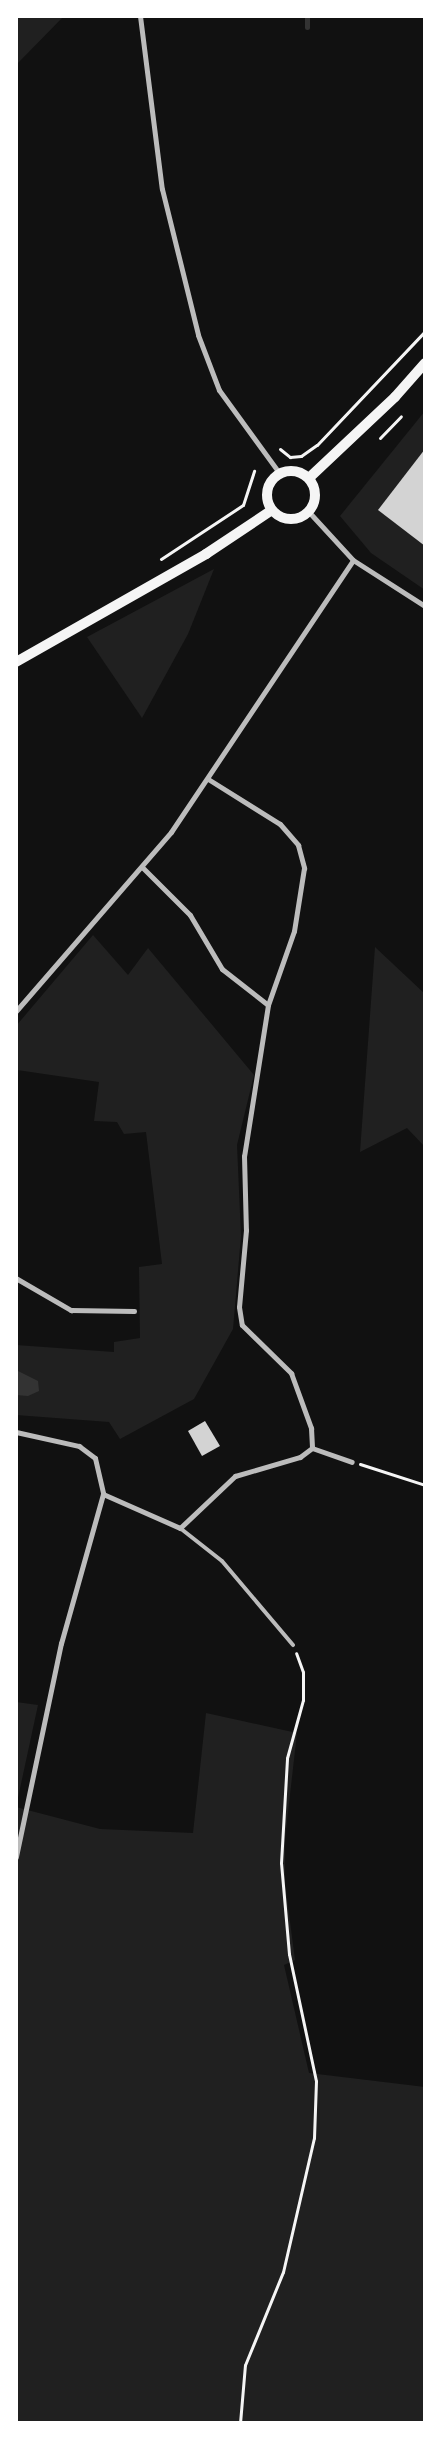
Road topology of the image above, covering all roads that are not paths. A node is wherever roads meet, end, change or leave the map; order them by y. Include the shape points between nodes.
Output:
1 (140, 16) edge
2 (425, 363) edge
3 (280, 474) junction
4 (309, 478) junction
5 (272, 510) junction
6 (308, 512) junction
7 (353, 560) junction
8 (425, 606) edge
9 (16, 662) edge
10 (208, 779) junction
11 (142, 867) junction
12 (268, 1005) junction
13 (16, 1011) edge
14 (16, 1278) edge
15 (134, 1311) dead end
16 (16, 1432) edge
17 (312, 1448) junction
18 (352, 1462) road end
19 (103, 1494) junction
20 (180, 1528) junction
21 (294, 1645) road end
22 (16, 1857) edge

1 - 3 street via 162,189 198,335 219,390
2 - 4 main road via 396,397
3 - 4 main road via 295,471
3 - 5 main road via 267,494
4 - 6 main road via 315,491
5 - 6 main road via 286,518
5 - 9 main road via 199,558
6 - 7 street
7 - 8 street
7 - 10 street
10 - 11 street
10 - 12 street via 280,824 298,845 304,868 294,931
11 - 12 street via 184,908 222,969
11 - 13 street
12 - 17 street via 244,1156 246,1230 239,1307 242,1325 291,1373 311,1428
14 - 15 street via 71,1310
16 - 19 street via 79,1446 95,1458
17 - 18 street
17 - 20 street via 300,1457 235,1476
19 - 20 street
19 - 22 street via 61,1643
20 - 21 lane via 222,1561

